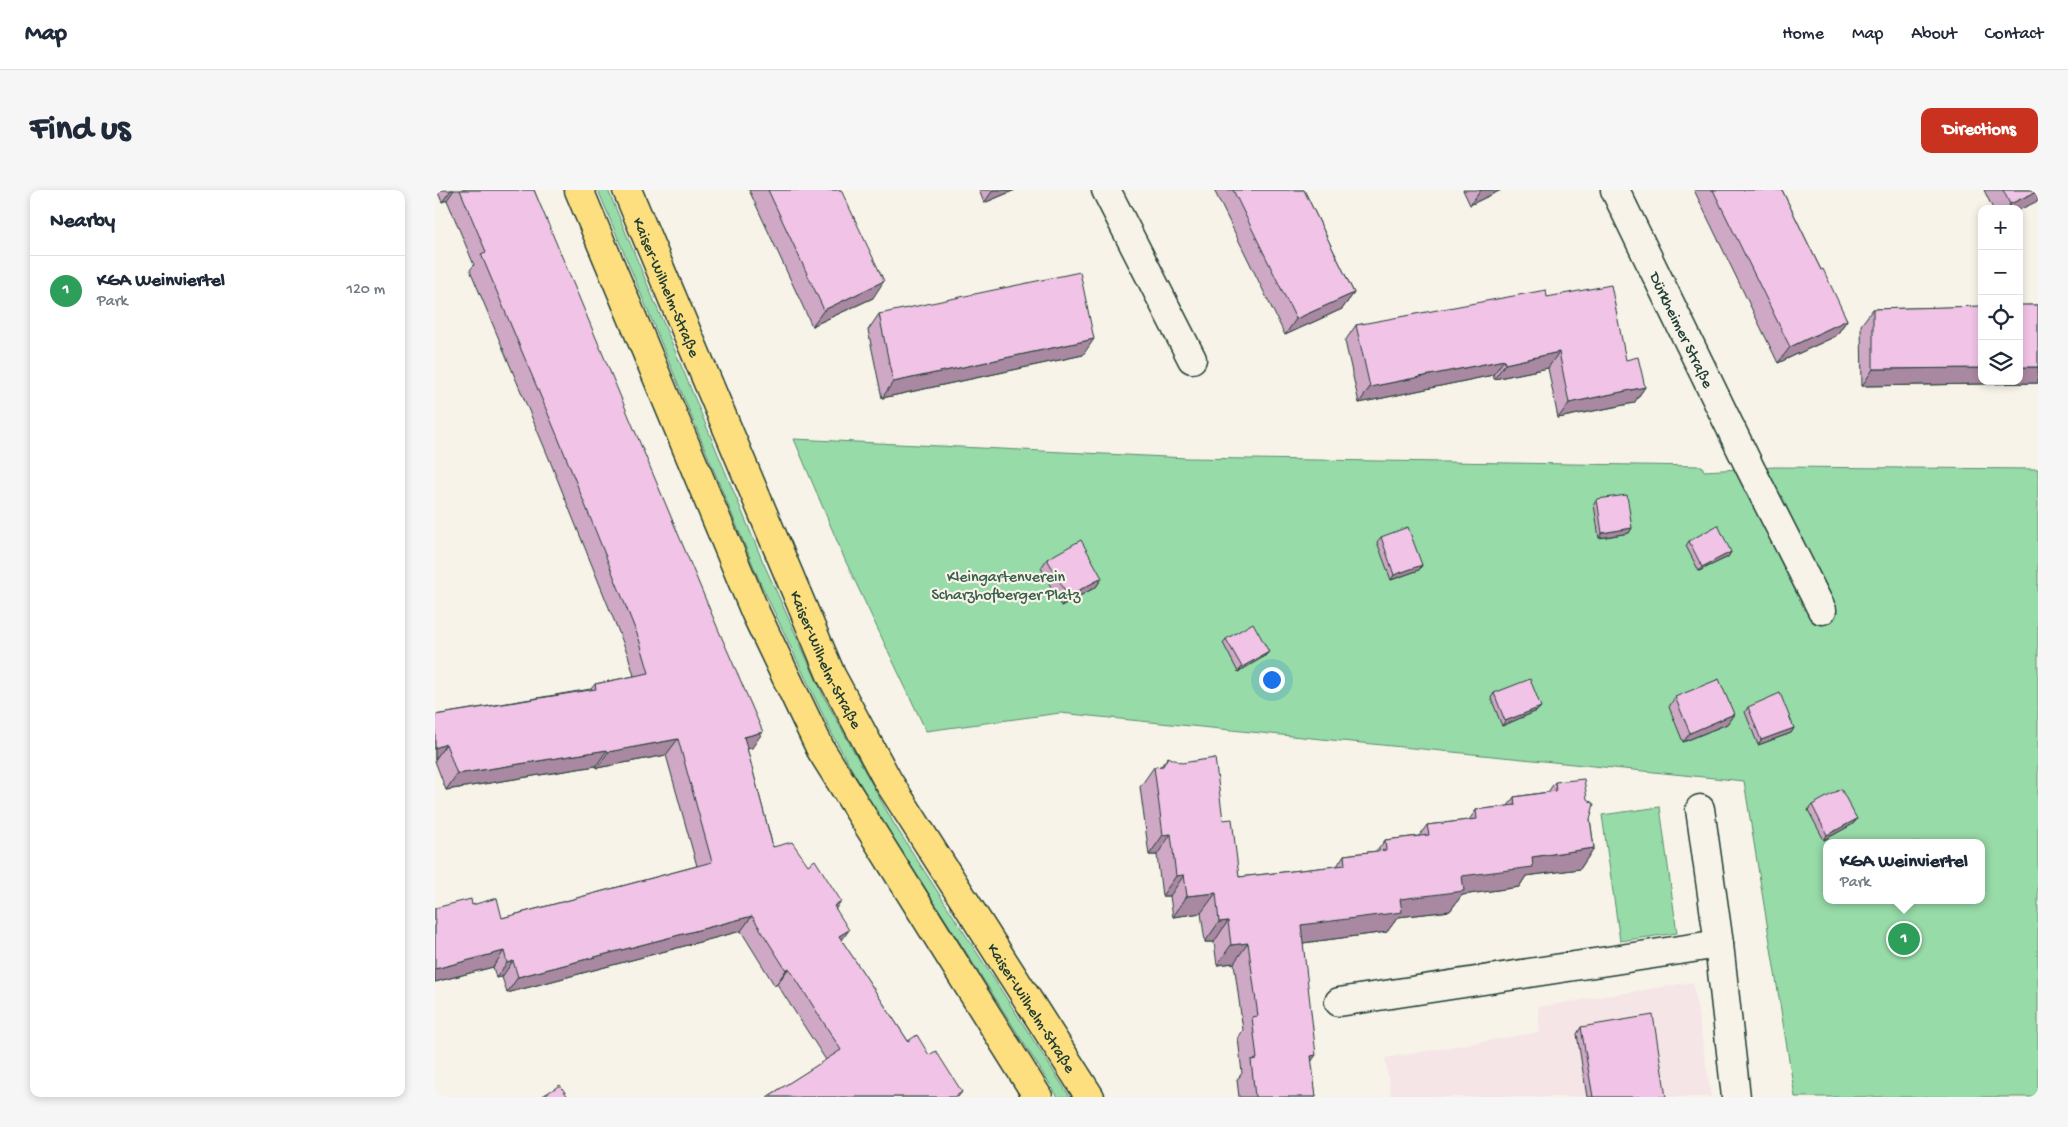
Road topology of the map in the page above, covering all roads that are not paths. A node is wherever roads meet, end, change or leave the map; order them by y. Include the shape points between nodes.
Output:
1 (579, 190) edge
2 (627, 190) edge
3 (1106, 190) edge
4 (1615, 190) edge
5 (1192, 359) dead end
6 (1822, 610) dead end
7 (1700, 809) dead end
8 (1719, 944) junction
9 (1339, 1002) dead end
10 (1038, 1097) edge
11 (1090, 1097) edge
12 (1736, 1097) edge

1 - 10 main road via 756,614 805,720
2 - 11 main road, Kaiser-Wilhelm-Straße via 835,684 888,781
3 - 5 street
4 - 6 street, Dürkheimer Straße
7 - 8 street
8 - 9 street
8 - 12 street

